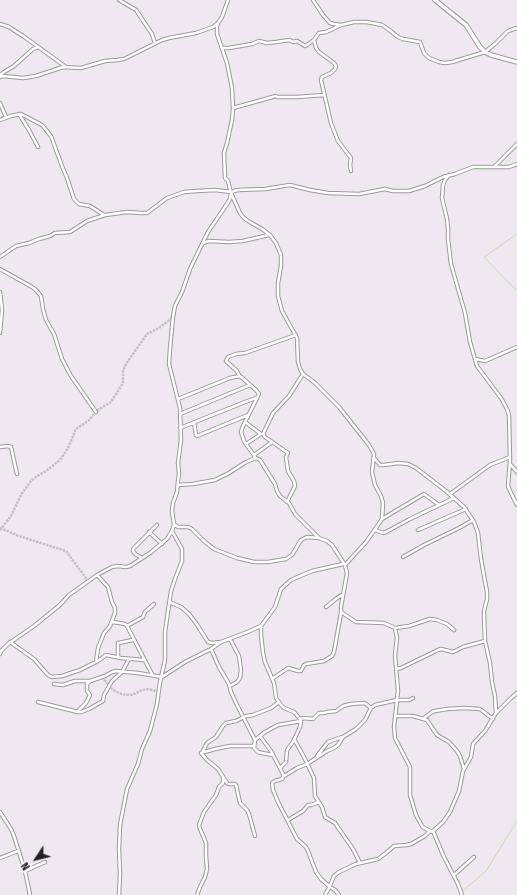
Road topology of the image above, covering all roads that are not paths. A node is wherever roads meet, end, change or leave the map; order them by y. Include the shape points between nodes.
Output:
1 (119, 0) edge
2 (228, 0) edge
3 (312, 0) edge
4 (435, 0) edge
5 (218, 23) junction
6 (0, 24) edge
7 (341, 25) junction
8 (517, 28) edge
9 (314, 40) junction
10 (155, 43) junction
11 (35, 44) junction
12 (39, 47) junction
13 (222, 48) junction
14 (33, 49) junction
15 (485, 52) junction
16 (517, 62) edge
17 (67, 67) junction
18 (0, 76) edge
19 (324, 95) junction
20 (0, 103) edge
21 (233, 109) junction
22 (19, 114) junction
23 (6, 117) junction
24 (0, 120) edge
25 (517, 144) edge
26 (38, 147) dead end
27 (517, 164) edge
28 (494, 167) junction
29 (351, 171) dead end
30 (449, 176) junction
31 (231, 193) junction
32 (105, 215) junction
33 (270, 235) junction
34 (202, 243) junction
35 (0, 257) edge
36 (0, 269) edge
37 (0, 292) edge
38 (0, 333) edge
39 (296, 335) junction
40 (517, 347) edge
41 (475, 359) junction
42 (303, 374) junction
43 (240, 376) junction
44 (250, 385) junction
45 (257, 398) junction
46 (178, 399) junction
47 (96, 412) dead end
48 (180, 414) junction
49 (248, 415) junction
50 (194, 422) junction
51 (245, 422) junction
52 (180, 428) junction
53 (262, 434) junction
54 (272, 442) junction
55 (246, 444) junction
56 (0, 447) edge
57 (255, 456) junction
58 (510, 457) junction
59 (374, 458) junction
60 (510, 464) junction
61 (517, 472) edge
62 (17, 474) dead end
63 (178, 485) junction
64 (450, 494) junction
65 (454, 498) junction
66 (288, 502) junction
67 (439, 505) junction
68 (517, 505) edge
69 (466, 509) junction
70 (382, 518) junction
71 (473, 520) junction
72 (174, 524) junction
73 (157, 525) dead end
74 (375, 530) junction
75 (418, 530) dead end
76 (149, 532) junction
77 (172, 532) junction
78 (319, 538) junction
79 (162, 544) junction
80 (142, 558) junction
81 (403, 558) dead end
82 (344, 564) junction
83 (96, 575) junction
84 (342, 595) junction
85 (169, 602) junction
86 (154, 604) dead end
87 (326, 607) dead end
88 (341, 612) junction
89 (112, 622) junction
90 (126, 626) junction
91 (261, 626) junction
92 (396, 628) junction
93 (454, 630) dead end
94 (230, 639) junction
95 (133, 640) junction
96 (485, 641) junction
97 (10, 642) junction
98 (221, 642) junction
99 (211, 649) junction
100 (0, 654) edge
101 (118, 658) junction
102 (129, 659) junction
103 (144, 660) junction
104 (96, 662) junction
105 (396, 669) junction
106 (122, 672) junction
107 (152, 675) junction
108 (162, 677) junction
109 (272, 679) junction
110 (90, 681) junction
111 (54, 684) dead end
112 (230, 686) junction
113 (517, 693) edge
114 (413, 698) dead end
115 (397, 700) junction
116 (38, 702) dead end
117 (279, 702) junction
118 (371, 708) junction
119 (78, 712) junction
120 (496, 713) junction
121 (395, 716) junction
122 (243, 718) junction
123 (424, 718) junction
124 (493, 719) junction
125 (300, 720) junction
126 (260, 736) junction
127 (343, 736) junction
128 (294, 739) junction
129 (255, 740) junction
130 (254, 746) junction
131 (203, 752) junction
132 (273, 755) junction
133 (315, 758) junction
134 (307, 764) junction
135 (280, 768) junction
136 (464, 769) junction
137 (284, 776) junction
138 (224, 777) junction
139 (319, 802) junction
140 (0, 812) edge
141 (288, 820) junction
142 (432, 831) junction
143 (255, 836) dead end
144 (18, 852) junction
145 (474, 857) dead end
146 (0, 858) edge
147 (45, 862) dead end
148 (360, 863) junction
149 (25, 871) junction
150 (454, 875) junction
151 (330, 887) junction
152 (30, 895) edge
153 (118, 895) edge
154 (197, 895) edge
155 (325, 895) edge
156 (339, 895) edge
157 (462, 895) edge

1 - 10 street via 136,10
2 - 5 street
3 - 7 street via 326,19
4 - 15 street via 466,26
5 - 10 street via 213,27
5 - 13 street via 217,34
6 - 11 street
7 - 9 street via 326,32 319,32
7 - 15 street via 360,21 382,25 398,37 420,42 424,53 439,62 452,62
8 - 15 street via 508,31
9 - 13 street via 305,46 297,40 259,40 252,44
9 - 19 street via 319,52 336,66 331,73 322,77
10 - 17 street via 124,59 81,68
11 - 12 street
11 - 14 street
12 - 14 street
12 - 17 street
13 - 21 street via 232,88
14 - 18 street
15 - 16 street
17 - 18 street via 23,78
19 - 21 street via 277,96
19 - 29 street via 338,141 351,158
20 - 23 street
21 - 31 street via 224,153 225,178
22 - 23 street
22 - 26 street
22 - 32 street via 24,114 42,125 51,136 75,202 90,206
23 - 24 street
25 - 28 street
27 - 28 street
28 - 30 street via 473,167
30 - 31 street via 409,191 385,189 359,194 328,193 290,185 272,189 238,190
30 - 41 street via 443,185 442,198 448,224 451,264
31 - 32 street via 215,190 184,192 167,198 147,213
31 - 33 street via 243,217
31 - 34 street via 230,199
32 - 35 street via 85,222 70,232 55,233 16,246
33 - 34 street via 229,242
33 - 39 street via 281,255 277,290 279,301
34 - 46 street via 176,303 173,318 169,364
36 - 47 street via 36,290 41,296 46,320 54,334 62,359
37 - 38 street
39 - 42 street via 298,362
39 - 43 street via 228,357 226,361
40 - 41 street via 485,361
41 - 58 street via 480,371 507,409
42 - 53 street via 273,414
42 - 59 street via 339,407 372,450
43 - 44 street
43 - 46 street
44 - 45 street via 258,392
44 - 48 street
45 - 49 street
45 - 50 street
46 - 48 street
48 - 52 street
49 - 50 street via 197,436
49 - 51 street
50 - 52 street
51 - 53 street
51 - 55 street via 241,432
52 - 63 street
53 - 54 street
53 - 55 street
54 - 57 street
54 - 66 street via 288,453 288,471 295,486
55 - 57 street
56 - 62 street via 11,447
57 - 63 street via 215,480
57 - 66 street via 263,464 280,496
58 - 60 street
58 - 64 street via 490,465
59 - 64 street via 380,465 408,464
59 - 70 street via 372,472 383,504
60 - 61 street
60 - 68 street via 508,488
63 - 72 street via 172,511
64 - 65 street
65 - 67 street
65 - 69 street
66 - 78 street via 295,514
67 - 70 street via 424,494
67 - 74 street via 386,532
69 - 71 street
69 - 75 street
70 - 74 street
71 - 81 street
71 - 96 street via 478,533 487,592 484,611
72 - 77 street
72 - 78 street via 192,529 214,549 254,562 286,559 292,555 303,538
73 - 76 street
74 - 82 street
76 - 79 street
76 - 80 street via 132,551
77 - 79 street
77 - 85 street via 180,545 183,558 174,579
78 - 82 street via 332,545
79 - 80 street
80 - 83 street via 128,567 112,567
82 - 84 street via 347,575
82 - 91 street via 312,571 289,582 280,590 275,607
83 - 89 street via 106,584 115,608
83 - 97 street via 34,626
84 - 87 street
84 - 88 street
85 - 98 street via 189,614 208,642
85 - 108 street
86 - 90 street via 145,612 144,617
88 - 92 street via 356,622 384,623
88 - 109 street via 332,656 324,661 306,664 301,671 288,668
89 - 90 street
89 - 104 street via 97,650
90 - 95 street
91 - 94 street
91 - 109 street via 262,653
92 - 93 street via 430,619 447,624
92 - 105 street
94 - 98 street
94 - 112 street via 239,656 241,670 240,678
95 - 101 street via 118,643
95 - 103 street
96 - 105 street via 453,652 441,649
96 - 120 street
97 - 100 street
97 - 104 street via 34,659 52,677 80,670
98 - 99 street
99 - 108 street via 184,662
99 - 112 street
101 - 102 street
101 - 104 street via 106,655
102 - 103 street
102 - 106 street
103 - 107 street
105 - 115 street
106 - 107 street
106 - 110 street via 114,672
106 - 119 street via 112,681 103,701 83,712
107 - 108 street
108 - 153 street via 153,720 127,789 120,825
109 - 117 street
110 - 111 street
110 - 119 street via 87,684 87,691 90,696
112 - 122 street
113 - 120 street
114 - 115 street
115 - 118 street via 376,704
115 - 121 street
116 - 119 street
117 - 122 street via 271,708
117 - 125 street via 284,708 294,712
118 - 125 street via 364,703 352,704 336,711 319,713 313,719
118 - 127 street via 365,720 354,731
120 - 124 street
121 - 123 street
121 - 142 street via 395,738 410,770 410,795 416,815 424,828
122 - 129 street
122 - 131 street via 224,724
123 - 124 street via 435,711 447,708 464,708 480,709
123 - 136 street via 437,735 449,742 457,751
124 - 136 street via 473,744 471,757
125 - 126 street via 278,725
125 - 128 street via 300,727
126 - 129 street
126 - 132 street
127 - 133 street via 328,742
127 - 133 street via 338,745
128 - 134 street
128 - 135 street via 287,750 286,762
129 - 130 street
130 - 131 street via 235,746
130 - 132 street via 258,752
131 - 138 street via 203,756
132 - 135 street
133 - 134 street
134 - 137 street
134 - 139 street via 314,781 315,796
135 - 137 street
136 - 142 street via 459,791 450,812
137 - 141 street via 272,784
138 - 143 street via 227,783 236,785 240,803 249,814
138 - 154 street via 199,825 205,841 207,868
139 - 141 street via 308,805
139 - 148 street via 326,817 338,826
140 - 144 street via 11,829
141 - 151 street via 297,839 306,847 316,872
142 - 148 street via 411,844 394,846 378,858
142 - 150 street
144 - 146 street
144 - 149 street
145 - 150 street
147 - 149 street
148 - 151 street via 336,874
149 - 152 street
150 - 157 street
151 - 155 street
151 - 156 street

